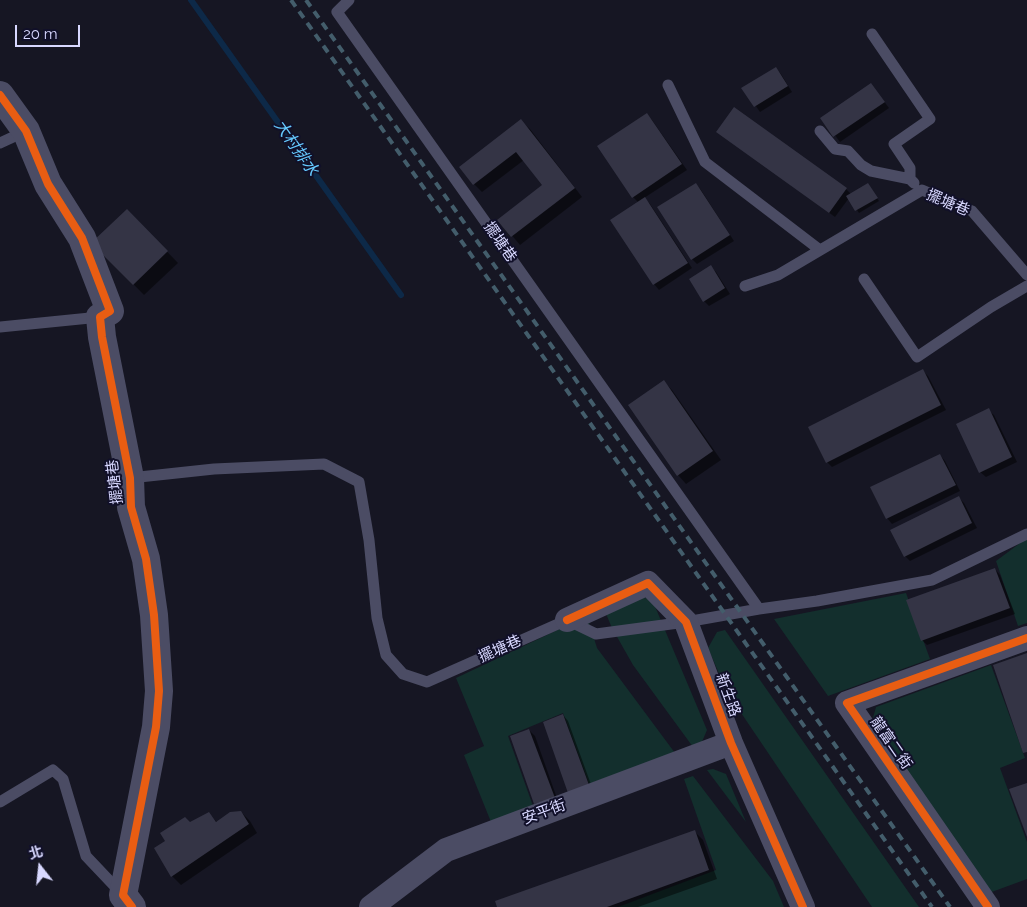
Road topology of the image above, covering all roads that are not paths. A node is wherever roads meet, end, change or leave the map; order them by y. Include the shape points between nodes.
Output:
1 (349, 0) edge
2 (872, 34) dead end
3 (668, 86) dead end
4 (0, 95) edge
5 (26, 131) junction
6 (820, 131) dead end
7 (0, 143) edge
8 (910, 179) junction
9 (922, 190) junction
10 (820, 250) junction
11 (1027, 275) edge
12 (864, 279) dead end
13 (745, 286) dead end
14 (1027, 286) edge
15 (100, 317) junction
16 (0, 327) edge
17 (130, 478) junction
18 (1027, 534) edge
19 (759, 609) junction
20 (567, 620) junction
21 (686, 622) junction
22 (1027, 638) edge
23 (731, 743) junction
24 (0, 802) edge
25 (124, 903) edge
26 (371, 907) edge
27 (803, 907) edge
28 (988, 907) edge

1 - 19 lane, 擺塘巷 via 336,12
2 - 8 lane via 930,119 894,144 910,168
3 - 10 lane via 705,162
4 - 5 street, 擺塘巷
5 - 7 lane
5 - 15 street, 擺塘巷 via 48,184 82,238 110,310
6 - 8 lane via 834,149 848,151 861,166
8 - 9 lane
9 - 10 lane, 擺塘巷
9 - 11 lane, 擺塘巷 via 972,211
10 - 13 lane, 擺塘巷 via 778,275
12 - 14 lane via 917,357
15 - 16 lane
15 - 17 street, 擺塘巷
17 - 20 lane, 擺塘巷 via 214,469 324,464 359,482 377,618 386,655 403,674 427,682
17 - 25 street, 擺塘巷 via 131,507 146,559 158,692 156,727
18 - 19 lane via 932,580
19 - 21 lane
20 - 21 lane via 596,634
20 - 21 street, 新生路 via 648,583
21 - 23 street, 新生路
22 - 28 street, 龍富二街 via 847,703
23 - 26 street, 安平街 via 446,850
23 - 27 street, 新生路
24 - 25 lane, 擺塘巷 via 53,770 64,780 86,856

